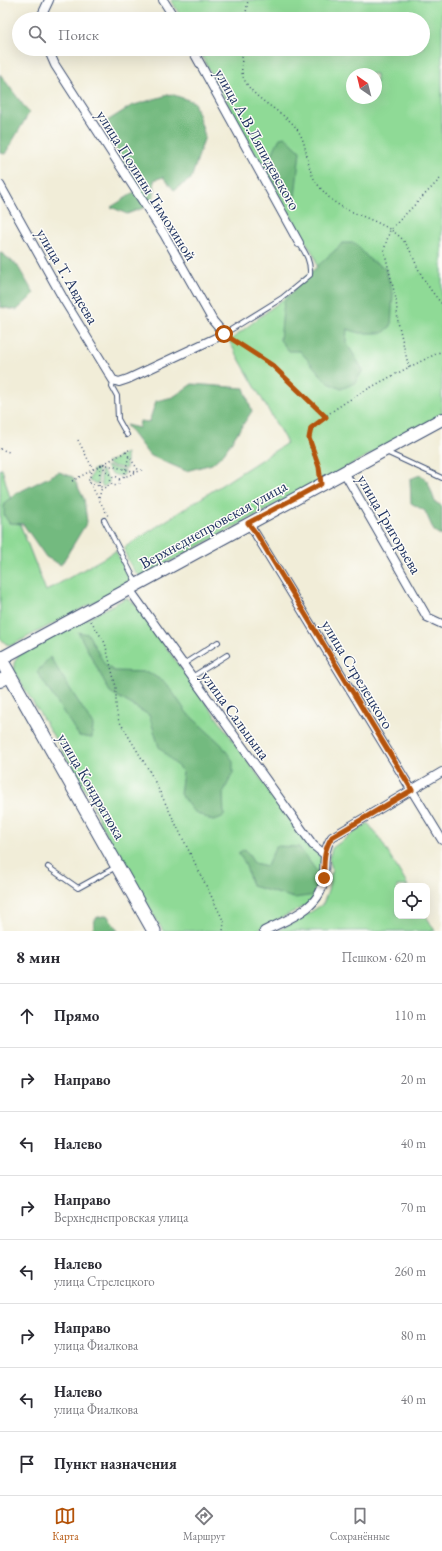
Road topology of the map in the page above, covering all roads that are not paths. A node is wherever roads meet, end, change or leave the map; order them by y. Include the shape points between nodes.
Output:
1 (49, 0) edge
2 (163, 0) edge
3 (43, 12) edge
4 (171, 12) edge
5 (51, 56) edge
6 (196, 56) edge
7 (0, 185) edge
8 (299, 243) joint
9 (224, 334) junction
10 (113, 380) junction
11 (442, 419) edge
12 (127, 435) dead end
13 (384, 451) junction
14 (344, 472) junction
15 (442, 478) edge
16 (104, 520) dead end
17 (248, 523) junction
18 (133, 586) junction
19 (442, 624) edge
20 (218, 642) dead end
21 (227, 656) dead end
22 (0, 659) edge
23 (182, 665) junction
24 (192, 678) junction
25 (5, 679) edge
26 (442, 772) edge
27 (412, 790) junction
28 (442, 840) edge
29 (324, 854) junction
30 (118, 866) junction
31 (48, 867) dead end
32 (154, 931) edge
33 (264, 931) edge

1 - 3 street
2 - 4 street
5 - 9 street, улица Полины Тимохиной via 164,234 213,321
6 - 8 street, улица А.В.Ляпидевского
7 - 10 street, улица Т. Авдеева via 64,300
8 - 9 lane via 308,256 310,275 282,298
9 - 10 street via 128,379 119,382
10 - 12 lane via 118,420
11 - 13 street, Верхнеднепровская улица
13 - 14 street, Верхнеднепровская улица
13 - 15 lane
14 - 17 street, Верхнеднепровская улица
14 - 19 street, улица Григорьева via 427,617
16 - 18 lane
17 - 18 street, Верхнеднепровская улица
17 - 27 street, улица Стрелецкого
18 - 22 street, Верхнеднепровская улица
18 - 23 street, улица Сальцына
20 - 23 lane
21 - 24 lane
22 - 25 main road, улица Кондратюка
23 - 24 street, улица Сальцына
24 - 29 street, улица Сальцына via 313,846
25 - 30 main road, улица Кондратюка
26 - 27 street
27 - 28 street, улица Стрелецкого
27 - 29 street via 332,837
29 - 33 street via 324,878 320,893 312,905
30 - 31 lane via 78,888
30 - 32 main road, улица Кондратюка

